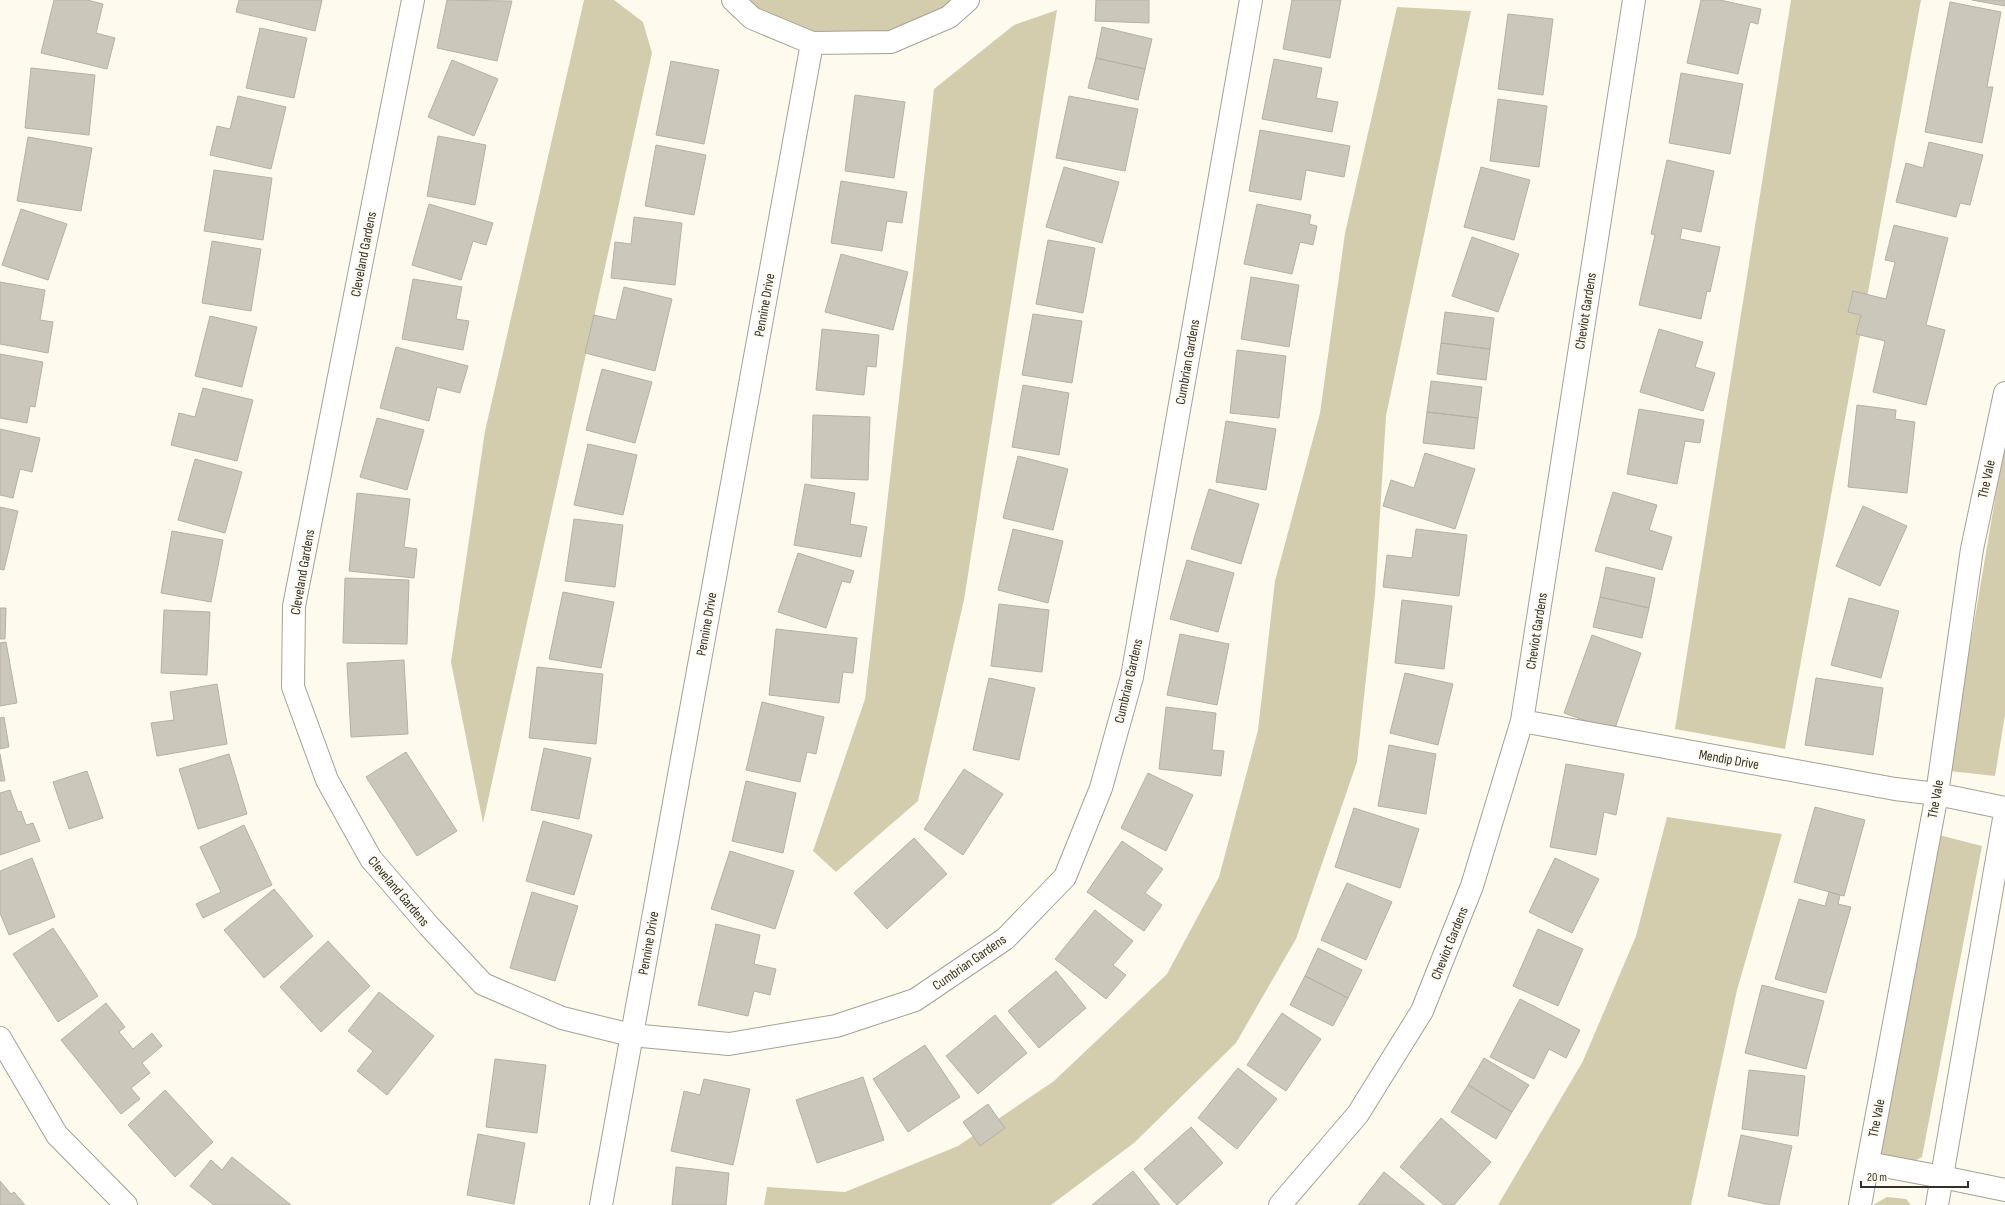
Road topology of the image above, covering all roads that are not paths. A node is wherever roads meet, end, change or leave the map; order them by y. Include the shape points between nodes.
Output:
1 (413, 0) edge
2 (733, 0) edge
3 (968, 0) edge
4 (1251, 0) edge
5 (1634, 0) edge
6 (812, 43) junction
7 (2005, 393) edge
8 (1522, 721) junction
9 (1936, 794) junction
10 (2005, 808) edge
11 (2005, 813) edge
12 (631, 1035) junction
13 (0, 1038) edge
14 (1868, 1163) junction
15 (1942, 1177) junction
16 (2005, 1190) edge
17 (126, 1205) edge
18 (601, 1205) edge
19 (1280, 1205) edge
20 (1860, 1205) edge
21 (1937, 1205) edge

1 - 12 street, Cleveland Gardens via 294,606 293,687 327,780 371,859 483,984 562,1018
2 - 6 street via 752,18
3 - 6 street via 949,17 891,42
4 - 12 street, Cumbrian Gardens via 1132,677 1101,788 1066,878 1005,939 915,1000 836,1026 729,1044
5 - 8 street, Cheviot Gardens
6 - 12 street, Pennine Drive
7 - 9 street, The Vale via 1972,548
8 - 9 street, Mendip Drive via 1895,789
8 - 19 street, Cheviot Gardens via 1472,886 1422,1011 1358,1114
9 - 10 street, Mendip Drive
9 - 14 street, The Vale
11 - 15 street
12 - 18 street, Pennine Drive
13 - 17 street via 57,1135
14 - 15 street
14 - 20 street, The Vale
15 - 16 street
15 - 21 street

